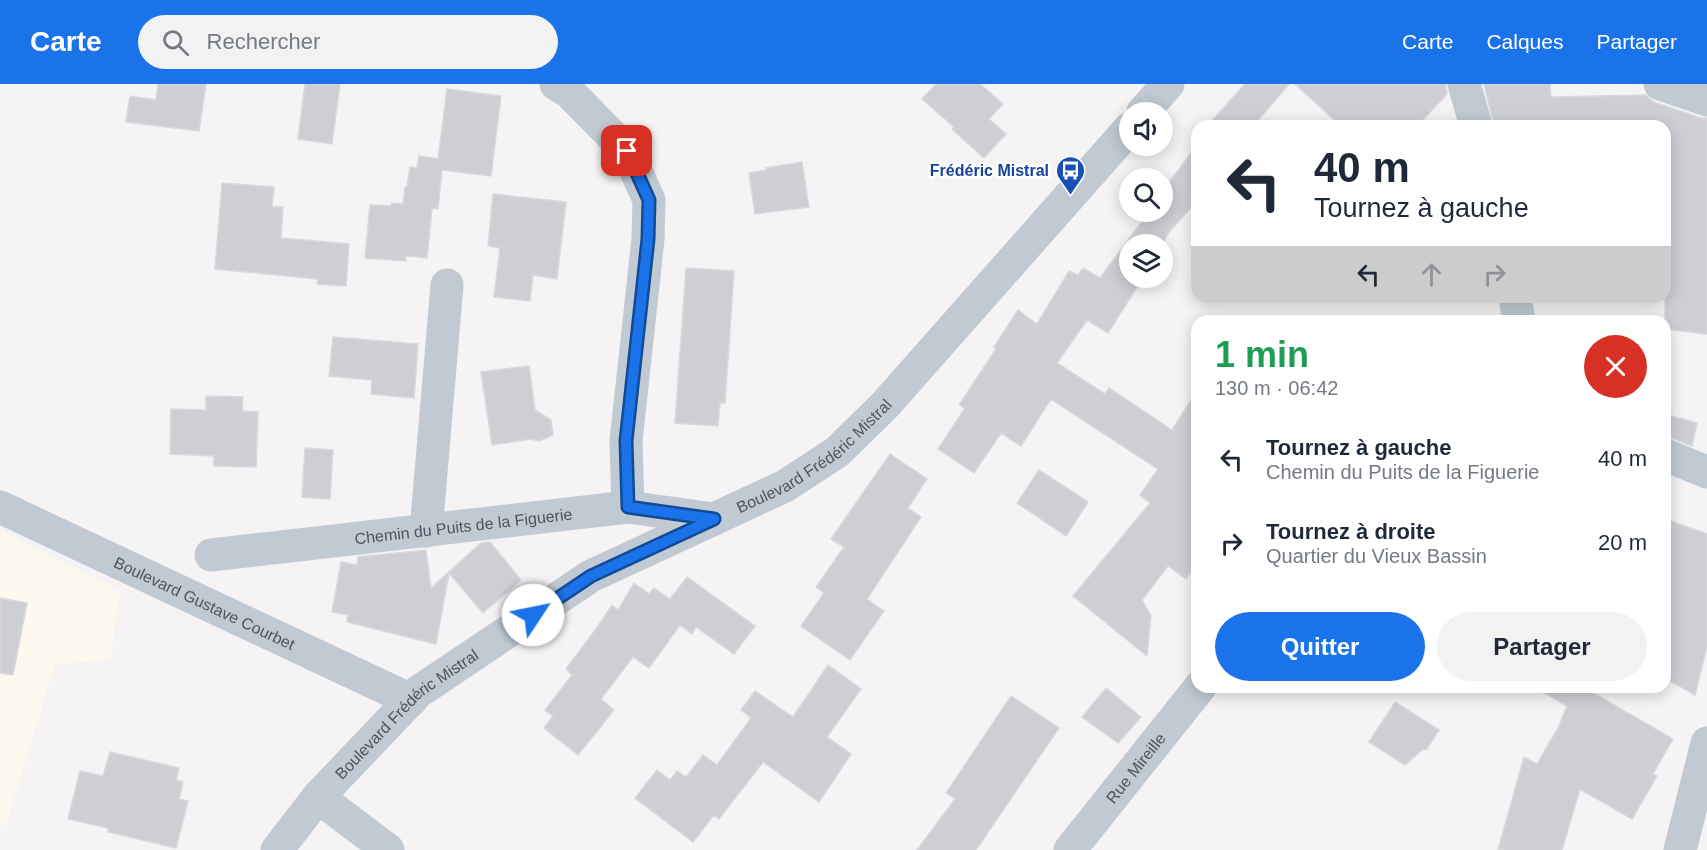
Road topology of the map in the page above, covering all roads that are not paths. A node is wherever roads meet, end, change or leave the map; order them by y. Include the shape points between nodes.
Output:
1 (556, 84) edge
2 (1168, 84) edge
3 (1464, 84) edge
4 (1660, 84) edge
5 (1707, 100) edge
6 (1152, 102) edge
7 (1474, 120) edge
8 (1119, 140) edge
9 (447, 285) dead end
10 (1707, 455) edge
11 (1671, 457) edge
12 (1707, 472) edge
13 (0, 507) edge
14 (628, 507) junction
15 (714, 519) junction
16 (426, 531) junction
17 (211, 555) dead end
18 (1195, 693) edge
19 (411, 700) junction
20 (1707, 744) edge
21 (318, 797) junction
22 (277, 850) edge
23 (388, 850) edge
24 (1070, 850) edge
25 (1680, 850) edge

1 - 14 street via 569,92 627,151 649,200 626,441
2 - 6 street
3 - 7 street
4 - 5 street
8 - 15 street, Boulevard Frédéric Mistral via 885,405 837,452 785,486
9 - 16 street
10 - 12 street
11 - 12 street
13 - 19 street, Boulevard Gustave Courbet
14 - 15 street, Chemin du Puits de la Figuerie
14 - 16 street, Chemin du Puits de la Figuerie
15 - 19 street, Boulevard Frédéric Mistral via 591,576
16 - 17 street, Chemin du Puits de la Figuerie
18 - 24 street, Rue Mireille
19 - 21 street, Boulevard Frédéric Mistral
20 - 25 street
21 - 22 street, Boulevard Frédéric Mistral
21 - 23 street

